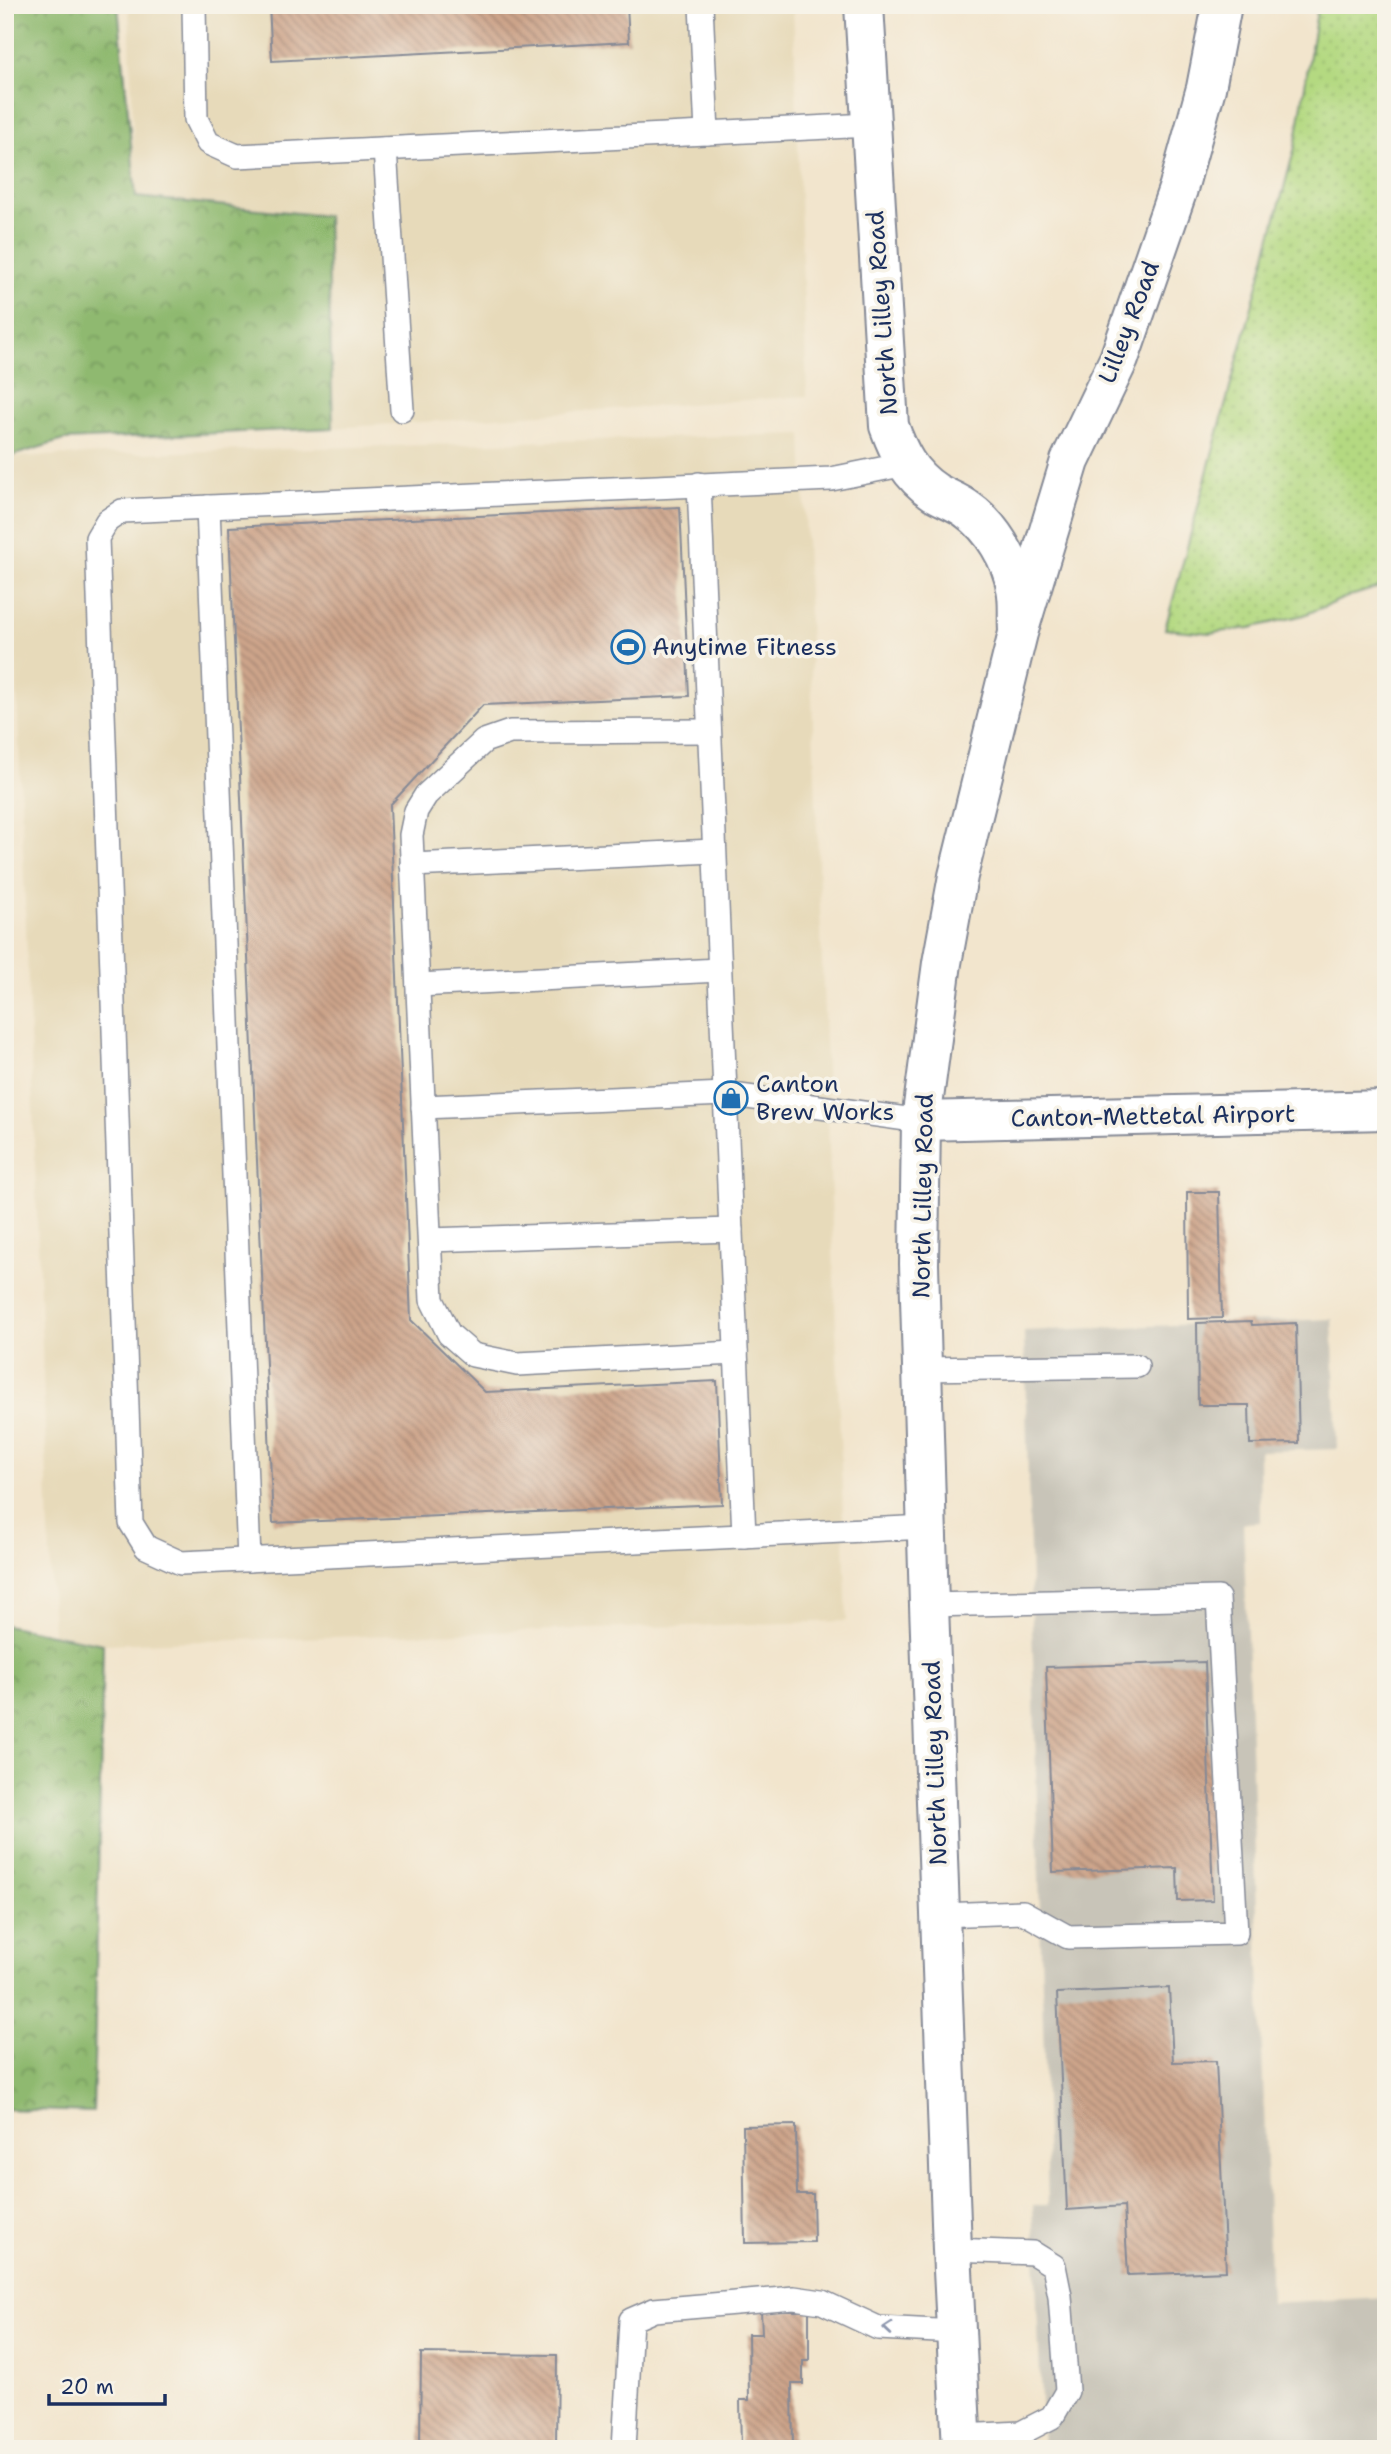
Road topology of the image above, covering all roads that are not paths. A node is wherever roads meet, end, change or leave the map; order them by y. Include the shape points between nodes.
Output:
1 (194, 5) edge
2 (701, 5) edge
3 (864, 5) edge
4 (1222, 5) edge
5 (870, 125) junction
6 (707, 133) junction
7 (385, 149) junction
8 (402, 410) dead end
9 (906, 464) junction
10 (699, 484) junction
11 (208, 507) junction
12 (1018, 633) junction
13 (709, 730) junction
14 (714, 851) junction
15 (412, 865) junction
16 (719, 970) junction
17 (418, 985) junction
18 (725, 1094) junction
19 (423, 1107) junction
20 (1386, 1111) edge
21 (920, 1121) junction
22 (731, 1230) junction
23 (430, 1240) junction
24 (736, 1353) junction
25 (1137, 1366) dead end
26 (922, 1369) junction
27 (927, 1527) junction
28 (744, 1536) junction
29 (249, 1560) junction
30 (929, 1605) junction
31 (940, 1915) junction
32 (952, 2250) junction
33 (957, 2332) junction
34 (962, 2442) edge
35 (624, 2449) edge

1 - 7 lane via 196,118 208,143 236,156
2 - 6 lane
3 - 5 street, North Lilley Road
4 - 12 street, Lilley Road via 1206,89 1178,189 1119,359 1070,461
5 - 6 lane
5 - 9 street, North Lilley Road via 889,426
6 - 7 lane
7 - 8 lane
9 - 10 lane via 831,479
9 - 12 street, North Lilley Road via 933,491 967,509 999,544 1016,588
10 - 11 lane
10 - 13 lane
11 - 29 lane
11 - 29 lane via 122,511 107,521 97,538 131,1523 146,1547 181,1563
12 - 21 street, North Lilley Road via 958,876
13 - 14 lane
13 - 15 lane via 510,732 484,741 426,795 416,811
14 - 15 lane
14 - 16 lane
15 - 17 lane
16 - 17 lane
16 - 18 lane
17 - 19 lane
18 - 19 lane
18 - 21 lane
18 - 22 lane
19 - 23 lane
20 - 21 street, Canton-Mettetal Airport
21 - 26 street, North Lilley Road
22 - 23 lane
22 - 24 lane
23 - 24 lane via 432,1300 449,1334 473,1355 517,1364
24 - 28 lane
25 - 26 lane
26 - 27 street, North Lilley Road
27 - 28 lane
27 - 30 street, North Lilley Road
28 - 29 lane
30 - 31 street, North Lilley Road
30 - 31 lane via 1218,1598 1236,1933 1069,1937 1023,1912
31 - 32 street, North Lilley Road
32 - 33 street, North Lilley Road
32 - 34 lane via 1033,2253 1054,2266 1067,2391 1052,2417 1021,2433
33 - 34 street, North Lilley Road
33 -> 35 lane via 878,2328 822,2302 794,2298 654,2310 631,2320

